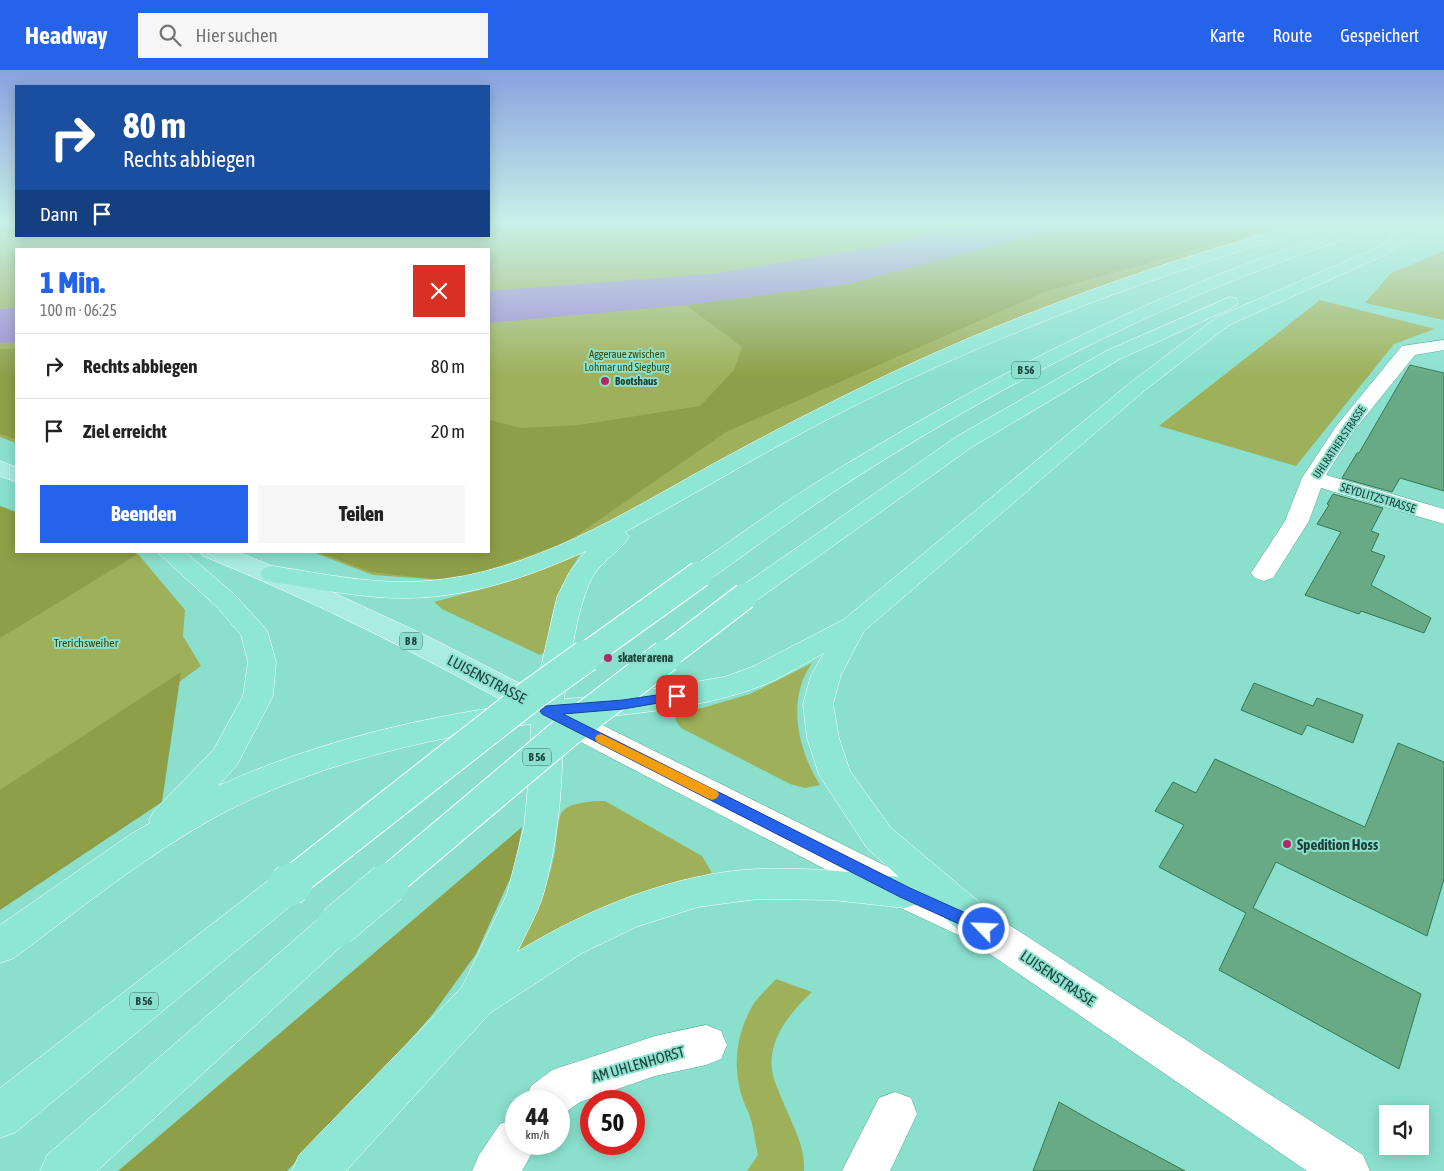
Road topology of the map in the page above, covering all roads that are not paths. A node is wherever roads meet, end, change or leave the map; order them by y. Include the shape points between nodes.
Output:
1 (1149, 274) edge
2 (1238, 274) edge
3 (1291, 274) edge
4 (1329, 274) edge
5 (1444, 345) edge
6 (0, 468) edge
7 (15, 475) edge
8 (1313, 478) junction
9 (645, 511) junction
10 (1444, 518) edge
11 (171, 553) edge
12 (217, 553) edge
13 (1264, 573) dead end
14 (273, 574) junction
15 (853, 626) junction
16 (546, 711) junction
17 (142, 844) junction
18 (905, 893) junction
19 (984, 929) junction
20 (0, 946) edge
21 (476, 1000) junction
22 (706, 1045) dead end
23 (560, 1090) edge
24 (895, 1114) dead end
25 (0, 1116) edge
26 (506, 1155) edge
27 (63, 1171) edge
28 (316, 1171) edge
29 (495, 1171) edge
30 (865, 1171) edge
31 (1347, 1171) edge

1 - 9 highway via 988,336 843,404
2 - 25 highway, B 56, bridge via 1065,350 929,424 824,488 530,696
3 - 27 highway, B 56, bridge via 1113,356 964,442 745,596 565,732 337,926
4 - 15 highway via 1223,321 1137,387
5 - 8 street, UHLRATHER STRASSE via 1409,350 1348,426
6 - 7 main road
8 - 10 street, SEYDLITZSTRASSE
8 - 13 street, UHLRATHER STRASSE via 1297,521
9 - 14 highway via 582,545 534,565 472,583 428,589 366,589
9 - 16 highway via 597,554 582,573 570,597
11 - 17 highway via 226,601 254,633 262,662 258,696 226,757
12 - 14 main road, LUISENSTRASSE / B 8
14 - 16 main road, LUISENSTRASSE / B 8 via 476,672
15 - 16 highway via 770,670 728,686 623,705
15 - 19 highway via 826,675 818,704 823,738 835,775 879,838
16 - 17 highway via 478,720 325,756 207,806
16 - 18 street, LUISENSTRASSE
16 - 21 highway via 547,755 542,827 525,894
17 - 20 highway
18 - 19 street, LUISENSTRASSE
18 - 21 highway via 832,886 758,884 698,892 626,914 568,942
19 - 31 street, LUISENSTRASSE
21 - 28 highway
22 - 23 street, AM UHLENHORST via 654,1056 566,1085
24 - 30 street
26 - 29 street

